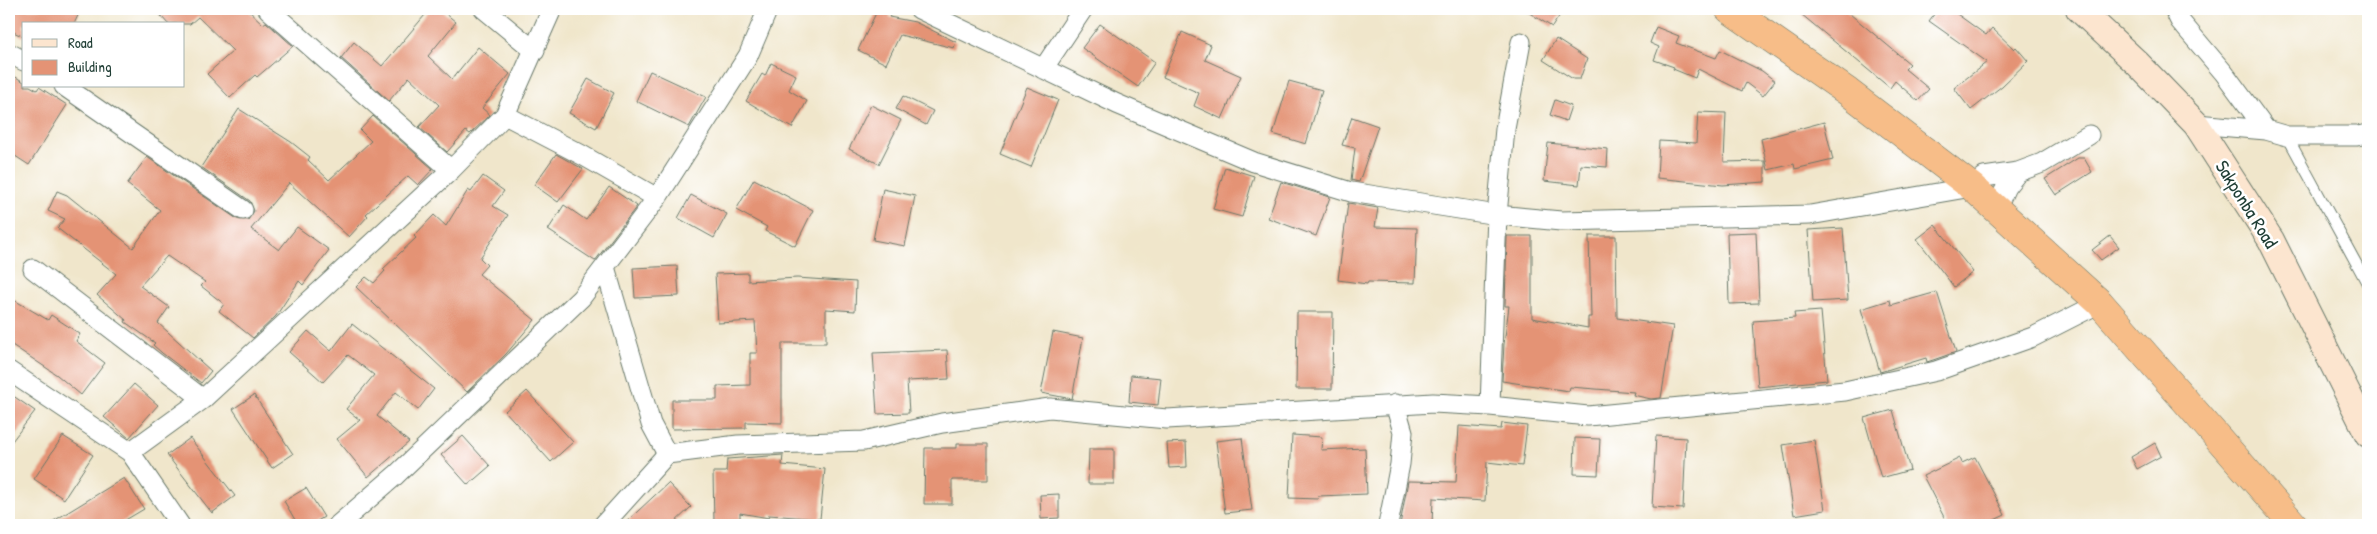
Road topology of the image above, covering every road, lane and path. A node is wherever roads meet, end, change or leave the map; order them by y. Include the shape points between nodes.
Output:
1 (268, 9) edge
2 (484, 9) edge
3 (552, 9) edge
4 (768, 9) edge
5 (919, 9) edge
6 (1083, 9) edge
7 (1729, 9) edge
8 (2079, 9) edge
9 (2174, 9) edge
10 (1520, 42) dead end
11 (535, 51) junction
12 (9, 53) edge
13 (22, 60) edge
14 (1043, 69) junction
15 (67, 88) edge
16 (505, 115) junction
17 (2196, 124) junction
18 (2266, 130) junction
19 (2368, 134) edge
20 (2089, 135) dead end
21 (2287, 136) junction
22 (451, 170) junction
23 (2018, 172) junction
24 (1972, 187) junction
25 (657, 198) junction
26 (243, 210) dead end
27 (1996, 210) junction
28 (1496, 215) junction
29 (605, 266) junction
30 (33, 269) dead end
31 (2368, 286) edge
32 (2100, 303) junction
33 (9, 371) edge
34 (202, 399) junction
35 (1395, 404) junction
36 (1490, 406) junction
37 (2368, 434) edge
38 (130, 452) junction
39 (667, 454) junction
40 (180, 525) edge
41 (338, 525) edge
42 (603, 525) edge
43 (1388, 525) edge
44 (2294, 525) edge

1 - 22 street
2 - 11 street
3 - 11 street
4 - 25 street via 748,56
5 - 14 street
6 - 14 street
7 - 24 highway via 1848,92
8 - 17 main road, Sakponba Road via 2137,62
9 - 18 street
10 - 28 street via 1505,129
11 - 16 street
12 - 13 street
14 - 28 street via 1254,162 1351,192
15 - 26 street
16 - 22 street
16 - 25 street
17 - 18 street
17 - 37 main road, Sakponba Road via 2271,240
18 - 21 street
19 - 21 street
20 - 23 street via 2042,163
21 - 31 lane
22 - 34 street
23 - 24 street via 1984,177
23 - 27 street via 2006,187
24 - 27 highway
24 - 28 street via 1810,215 1561,221
25 - 29 street
27 - 32 highway
28 - 36 street
29 - 39 street via 651,424
29 - 41 street via 581,298 396,475
30 - 34 street
32 - 36 street via 2032,336 1936,371 1845,391 1588,416
32 - 44 highway
33 - 38 street
34 - 38 street
35 - 36 street
35 - 39 street via 1167,419 1050,408 942,423 864,441 738,445
35 - 43 street via 1403,432
38 - 40 street
39 - 42 street

